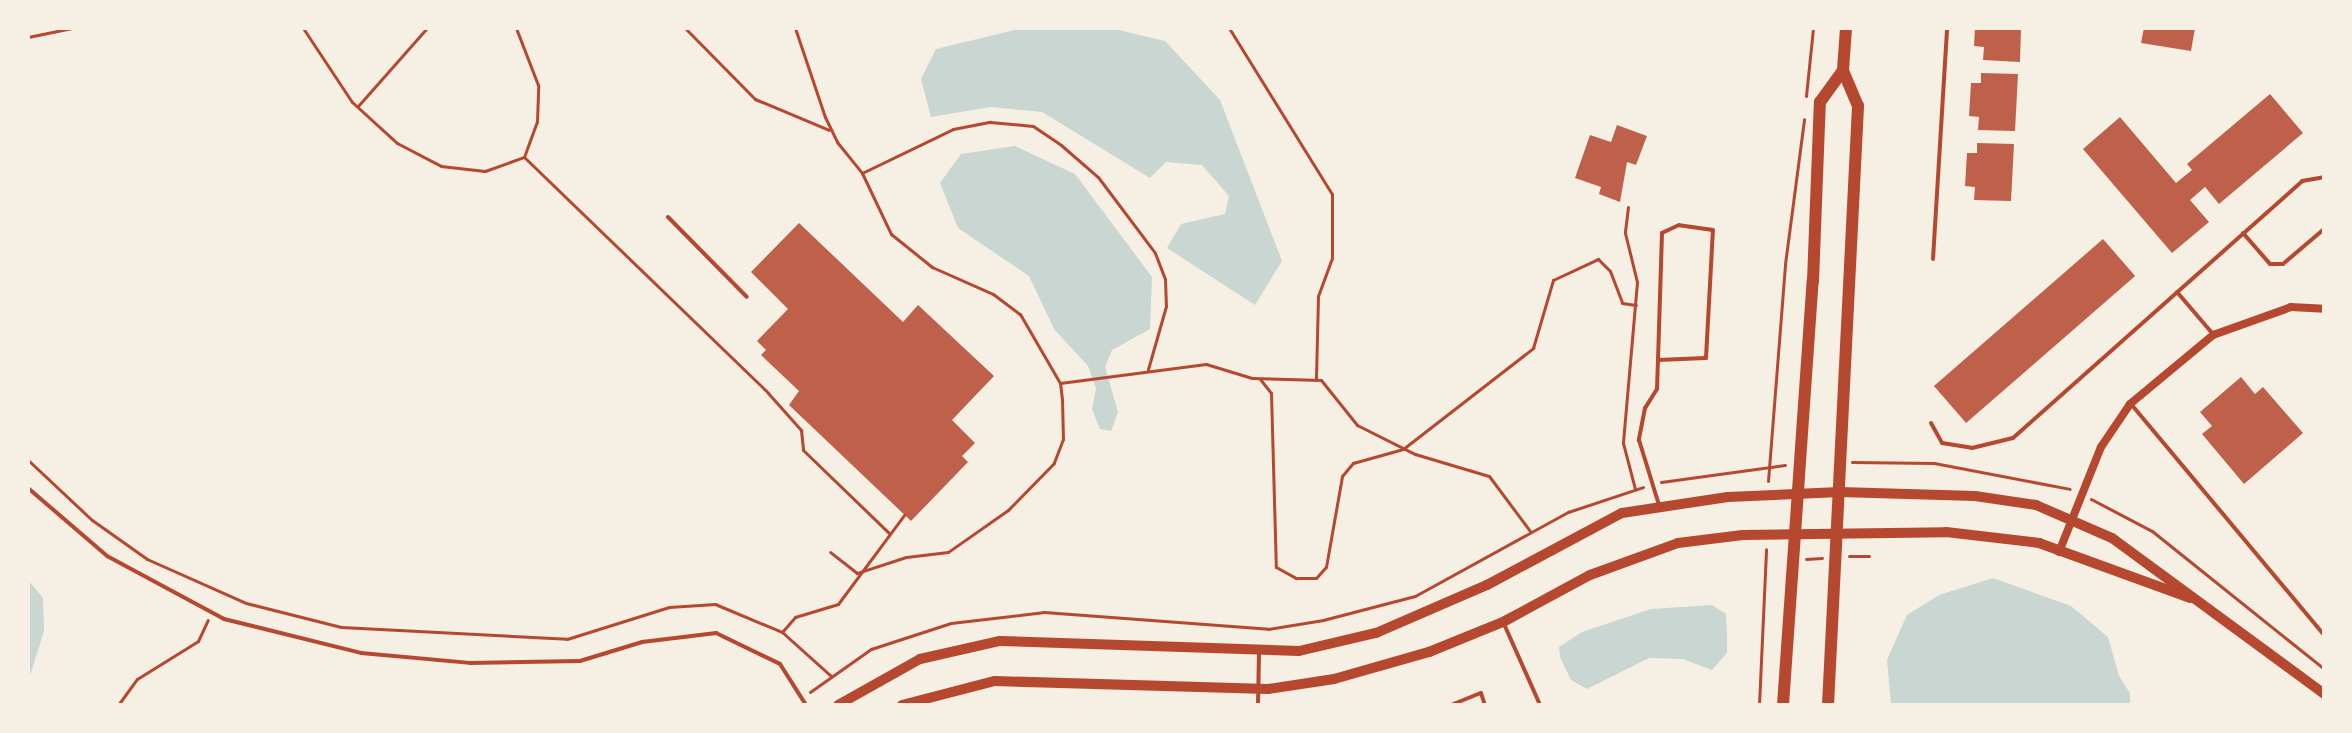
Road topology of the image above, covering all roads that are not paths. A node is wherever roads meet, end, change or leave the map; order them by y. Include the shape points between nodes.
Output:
1 (1846, 28) edge
2 (1947, 28) edge
3 (1843, 70) junction
4 (2324, 177) edge
5 (668, 217) dead end
6 (2324, 229) edge
7 (2243, 233) junction
8 (1933, 259) dead end
9 (2177, 292) junction
10 (747, 297) dead end
11 (2324, 309) edge
12 (2213, 335) junction
13 (1658, 360) junction
14 (2130, 404) junction
15 (1931, 423) dead end
16 (28, 488) edge
17 (1840, 492) junction
18 (1798, 493) junction
19 (1660, 507) junction
20 (2070, 519) junction
21 (1838, 533) junction
22 (1794, 535) junction
23 (2059, 552) junction
24 (2199, 601) junction
25 (1503, 622) junction
26 (2324, 635) edge
27 (1259, 651) junction
28 (1260, 689) junction
29 (2324, 694) edge
30 (806, 705) edge
31 (838, 705) edge
32 (902, 705) edge
33 (1258, 705) edge
34 (1451, 705) edge
35 (1485, 705) edge
36 (1540, 705) edge
37 (1783, 705) edge
38 (1828, 705) edge

1 - 3 main road
2 - 8 lane
3 - 17 main road via 1858,106
3 - 18 main road via 1820,102
4 - 7 lane via 2302,181
5 - 10 lane
6 - 7 lane via 2283,264 2270,264
7 - 9 lane
9 - 12 lane
9 - 15 lane via 2013,438 1972,448 1942,443
11 - 12 street via 2291,307
12 - 14 street
13 - 13 lane via 1706,358 1713,230 1679,225 1662,233
13 - 19 lane via 1657,389 1645,408 1639,440
14 - 20 street via 2101,447
14 - 26 lane
16 - 30 lane via 107,556 212,613 361,653 470,663 580,661 642,642 716,633 780,664
17 - 18 street
17 - 20 street via 1975,496 2036,505
17 - 21 main road
18 - 19 street
18 - 22 main road
19 - 27 street via 1622,513 1487,585 1376,633 1299,651
20 - 23 street
20 - 24 street via 2112,538
21 - 22 street
21 - 23 street via 1946,532 2039,543
21 - 38 main road
22 - 25 street via 1678,543 1590,575
22 - 37 main road
23 - 24 street
24 - 29 street
25 - 28 street via 1429,652 1334,679
25 - 36 lane
27 - 28 lane
27 - 31 street via 1000,641 920,659
28 - 32 street via 995,681
28 - 33 lane
34 - 35 lane via 1481,693

